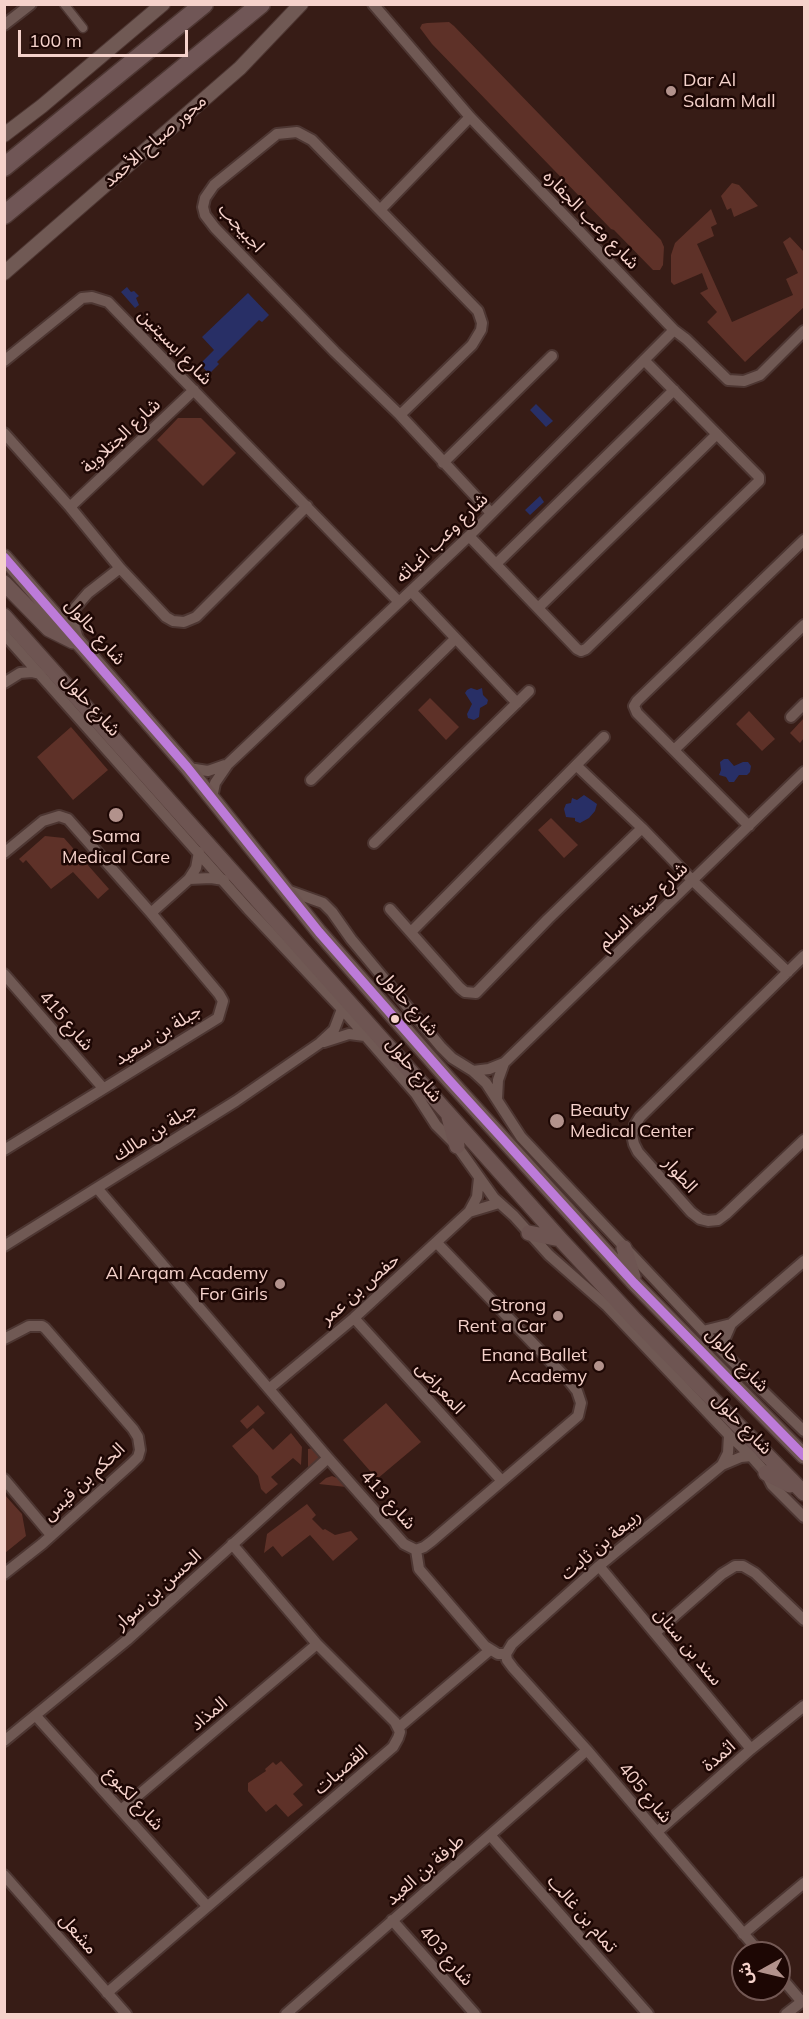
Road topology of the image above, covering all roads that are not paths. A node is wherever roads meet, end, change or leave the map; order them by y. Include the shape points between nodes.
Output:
1 (31, 4) edge
2 (64, 4) edge
3 (163, 4) edge
4 (204, 4) edge
5 (261, 4) edge
6 (301, 4) edge
7 (373, 4) edge
8 (4, 25) edge
9 (83, 28) dead end
10 (470, 117) junction
11 (4, 135) edge
12 (4, 167) edge
13 (380, 210) junction
14 (4, 215) edge
15 (4, 273) edge
16 (674, 330) junction
17 (804, 332) edge
18 (552, 356) dead end
19 (644, 360) junction
20 (4, 361) edge
21 (194, 390) junction
22 (675, 390) junction
23 (400, 415) junction
24 (4, 433) edge
25 (717, 434) junction
26 (443, 463) junction
27 (307, 506) junction
28 (70, 507) junction
29 (491, 513) junction
30 (469, 536) junction
31 (804, 540) edge
32 (4, 557) edge
33 (496, 564) junction
34 (120, 568) junction
35 (4, 583) edge
36 (411, 591) junction
37 (399, 602) junction
38 (538, 608) junction
39 (4, 616) edge
40 (804, 625) edge
41 (4, 634) edge
42 (455, 639) junction
43 (79, 644) junction
44 (17, 648) junction
45 (15, 674) junction
46 (41, 674) junction
47 (4, 683) edge
48 (529, 691) dead end
49 (517, 703) junction
50 (804, 704) edge
51 (791, 717) dead end
52 (604, 737) dead end
53 (674, 750) junction
54 (228, 764) junction
55 (577, 766) junction
56 (187, 768) junction
57 (804, 772) edge
58 (311, 780) dead end
59 (212, 798) junction
60 (749, 826) junction
61 (642, 828) junction
62 (374, 843) dead end
63 (199, 852) junction
64 (4, 853) edge
65 (189, 879) junction
66 (693, 881) junction
67 (229, 886) junction
68 (283, 889) junction
69 (255, 895) junction
70 (390, 909) dead end
71 (151, 913) junction
72 (411, 932) junction
73 (804, 956) edge
74 (788, 972) junction
75 (4, 974) edge
76 (342, 1009) junction
77 (365, 1036) junction
78 (320, 1043) junction
79 (504, 1063) junction
80 (473, 1071) junction
81 (103, 1088) junction
82 (497, 1099) junction
83 (448, 1114) junction
84 (804, 1140) edge
85 (457, 1146) junction
86 (4, 1150) edge
87 (479, 1178) junction
88 (97, 1188) junction
89 (500, 1203) junction
90 (469, 1212) junction
91 (529, 1233) junction
92 (560, 1239) junction
93 (437, 1243) junction
94 (4, 1246) edge
95 (624, 1248) junction
96 (804, 1261) edge
97 (634, 1283) junction
98 (354, 1318) junction
99 (731, 1323) junction
100 (703, 1331) junction
101 (4, 1339) edge
102 (724, 1353) junction
103 (270, 1388) junction
104 (804, 1431) edge
105 (729, 1435) junction
106 (751, 1456) junction
107 (804, 1456) edge
108 (328, 1458) junction
109 (722, 1465) junction
110 (766, 1473) junction
111 (4, 1479) edge
112 (501, 1480) junction
113 (802, 1491) edge
114 (804, 1517) edge
115 (51, 1535) junction
116 (232, 1544) junction
117 (416, 1550) junction
118 (599, 1566) junction
119 (4, 1574) edge
120 (804, 1620) edge
121 (655, 1633) junction
122 (318, 1644) junction
123 (490, 1650) junction
124 (506, 1654) junction
125 (804, 1706) edge
126 (36, 1716) junction
127 (398, 1728) junction
128 (4, 1741) edge
129 (751, 1749) junction
130 (587, 1750) junction
131 (122, 1809) junction
132 (657, 1832) junction
133 (490, 1835) junction
134 (4, 1875) edge
135 (804, 1883) edge
136 (207, 1906) junction
137 (392, 1920) junction
138 (743, 1934) junction
139 (749, 1941) edge
140 (791, 1988) edge
141 (107, 1993) junction
142 (803, 2001) edge
143 (298, 2011) edge
144 (126, 2014) edge
145 (286, 2014) edge
146 (475, 2014) edge
147 (646, 2014) edge
148 (786, 2014) edge

1 - 8 street
2 - 9 street
3 - 11 street
4 - 12 highway
5 - 14 highway, محور صباح الأحمد
6 - 15 street, محور صباح الأحمد via 240,68
7 - 10 street, شارع وعب الجفاره
10 - 13 street
10 - 16 street, شارع وعب الجفاره
13 - 23 street, اجبيجب via 472,304 482,323 472,345
13 - 23 street, اجبيجب via 312,140 292,131 277,134 214,185 203,207 209,222
16 - 17 street, شارع وعب الجفاره via 719,373 736,382 760,375
16 - 19 street, شارع وعب اغباثه
18 - 26 street
19 - 22 street
19 - 29 street, شارع وعب اغباثه
20 - 21 street, شارع ابسيتين via 76,302 92,297 108,302
21 - 27 street, شارع ابسيتين
21 - 28 street, شارع الجتلاوية
22 - 25 street
22 - 33 street
23 - 26 street, اجبيجب
24 - 28 street
25 - 38 street
25 - 38 street via 759,481 586,649 577,649
26 - 29 street, اجبيجب
27 - 34 street via 190,620 177,622 166,618
27 - 37 street, شارع ابسيتين
28 - 34 street
29 - 30 street, شارع وعب اغباثه
30 - 33 street
30 - 36 street, شارع وعب اغباثه
31 - 53 street via 635,703 637,713
32 - 43 main road, شارع حالول
33 - 38 street
34 - 43 street via 75,608 73,622
35 - 43 main road via 49,629
36 - 37 street, شارع وعب اغباثه
36 - 42 street
37 - 54 street, شارع وعب اغباثه
39 - 69 main road
40 - 53 street
41 - 44 street, شارع حلول
42 - 49 street
42 - 58 street
43 - 56 main road, شارع حالول
44 - 45 street
44 - 46 street, شارع حلول
45 - 46 street
45 - 47 street
46 - 63 street, شارع حلول
48 - 49 street
49 - 62 street
50 - 51 street
52 - 55 street
53 - 60 street
54 - 56 street via 208,771
54 - 59 street, شارع وعب اغباثه via 219,775
55 - 61 street
55 - 72 street
56 - 59 main road, شارع حالول
57 - 60 street, شارع حينة السلم
59 - 68 main road, شارع حالول
60 - 66 street, شارع حينة السلم
61 - 66 street
61 - 72 street via 476,993 460,988
63 - 65 street
63 - 67 street, شارع حلول
64 - 71 street, جبلة بن سعيد via 43,821 64,817
65 - 67 street via 211,878
65 - 71 street
66 - 74 street
66 - 79 street, شارع حينة السلم
67 - 69 main road
67 - 76 street, شارع حلول
68 - 80 street, شارع حلول via 323,903 441,1047
68 - 97 main road, شارع حالول
69 - 83 main road
70 - 72 street
71 - 81 street, جبلة بن سعيد via 219,994 222,1008 218,1018
73 - 74 street, الطوار
74 - 84 street, الطوار via 640,1117 632,1135 638,1152 691,1212 708,1221 726,1214
75 - 81 street, شارع 415
76 - 77 street, شارع حلول
76 - 78 street, جبلة بن مالك via 334,1030
77 - 78 street, جبلة بن مالك via 349,1034
77 - 85 street, شارع حلول
78 - 88 street, جبلة بن مالك
79 - 80 street, شارع حينة السلم
79 - 82 street
80 - 82 street, شارع حلول
81 - 86 street, جبلة بن سعيد
82 - 95 street, شارع حلول via 521,1137
83 - 85 main road
83 - 92 main road
85 - 87 street, شارع حلول
87 - 89 street, شارع حلول
87 - 90 street, حفص بن عمر via 477,1197
88 - 94 street, جبلة بن مالك
88 - 103 street, شارع 413
89 - 90 street, حفص بن عمر
89 - 91 street, شارع حلول
90 - 93 street, حفص بن عمر
91 - 92 main road
91 - 105 street, شارع حلول via 607,1306
92 - 113 main road
93 - 98 street, حفص بن عمر
93 - 112 street, شارع 413 via 580,1397 578,1416
95 - 97 main road
95 - 100 street, شارع حلول
96 - 99 street
97 - 107 main road, شارع حالول
98 - 103 street, حفص بن عمر
98 - 112 street, المعراض
99 - 100 street
99 - 102 street
100 - 102 street, شارع حلول
101 - 115 street, الحكم بن قيس via 29,1326 42,1326 133,1430 140,1444 138,1457
102 - 104 street, شارع حلول
103 - 108 street, شارع 413
105 - 106 street, شارع حلول
105 - 109 street via 728,1453
106 - 109 street, ربيعة بن ثابت
106 - 110 street, شارع حلول
108 - 116 street, الحسن بن سوار
108 - 117 street, شارع 413 via 404,1544
109 - 118 street, ربيعة بن ثابت
110 - 113 main road
110 - 114 street, شارع حلول via 772,1485
111 - 115 street
112 - 117 street, شارع 413 via 432,1541
115 - 119 street, الحكم بن قيس
116 - 122 street
116 - 126 street, الحسن بن سوار via 128,1640
117 - 123 street via 419,1569
118 - 121 street, سند بن سنان
118 - 124 street, ربيعة بن ثابت via 512,1644
120 - 121 street via 755,1573 735,1566
121 - 129 street, سند بن سنان
122 - 127 street
122 - 131 street, المذاد
123 - 124 street
123 - 127 street
124 - 130 street, شارع 405 via 513,1668
125 - 129 street, اثمدة
126 - 128 street, الحسن بن سوار
126 - 131 street, شارع لكبوع
127 - 136 street, القصبات via 393,1747
129 - 132 street, اثمدة
130 - 132 street, شارع 405
130 - 133 street, طرفة بن العبد
131 - 136 street, شارع لكبوع
132 - 138 street, شارع 405
133 - 137 street, طرفة بن العبد
133 - 147 street, تمام بن غالب
134 - 141 street, مشعل
135 - 138 street
136 - 141 street, القصبات
137 - 143 street, طرفة بن العبد
137 - 146 street, شارع 403
138 - 139 street, شارع 405
140 - 142 street
141 - 144 street, مشعل
142 - 148 street
143 - 145 street, طرفة بن العبد

